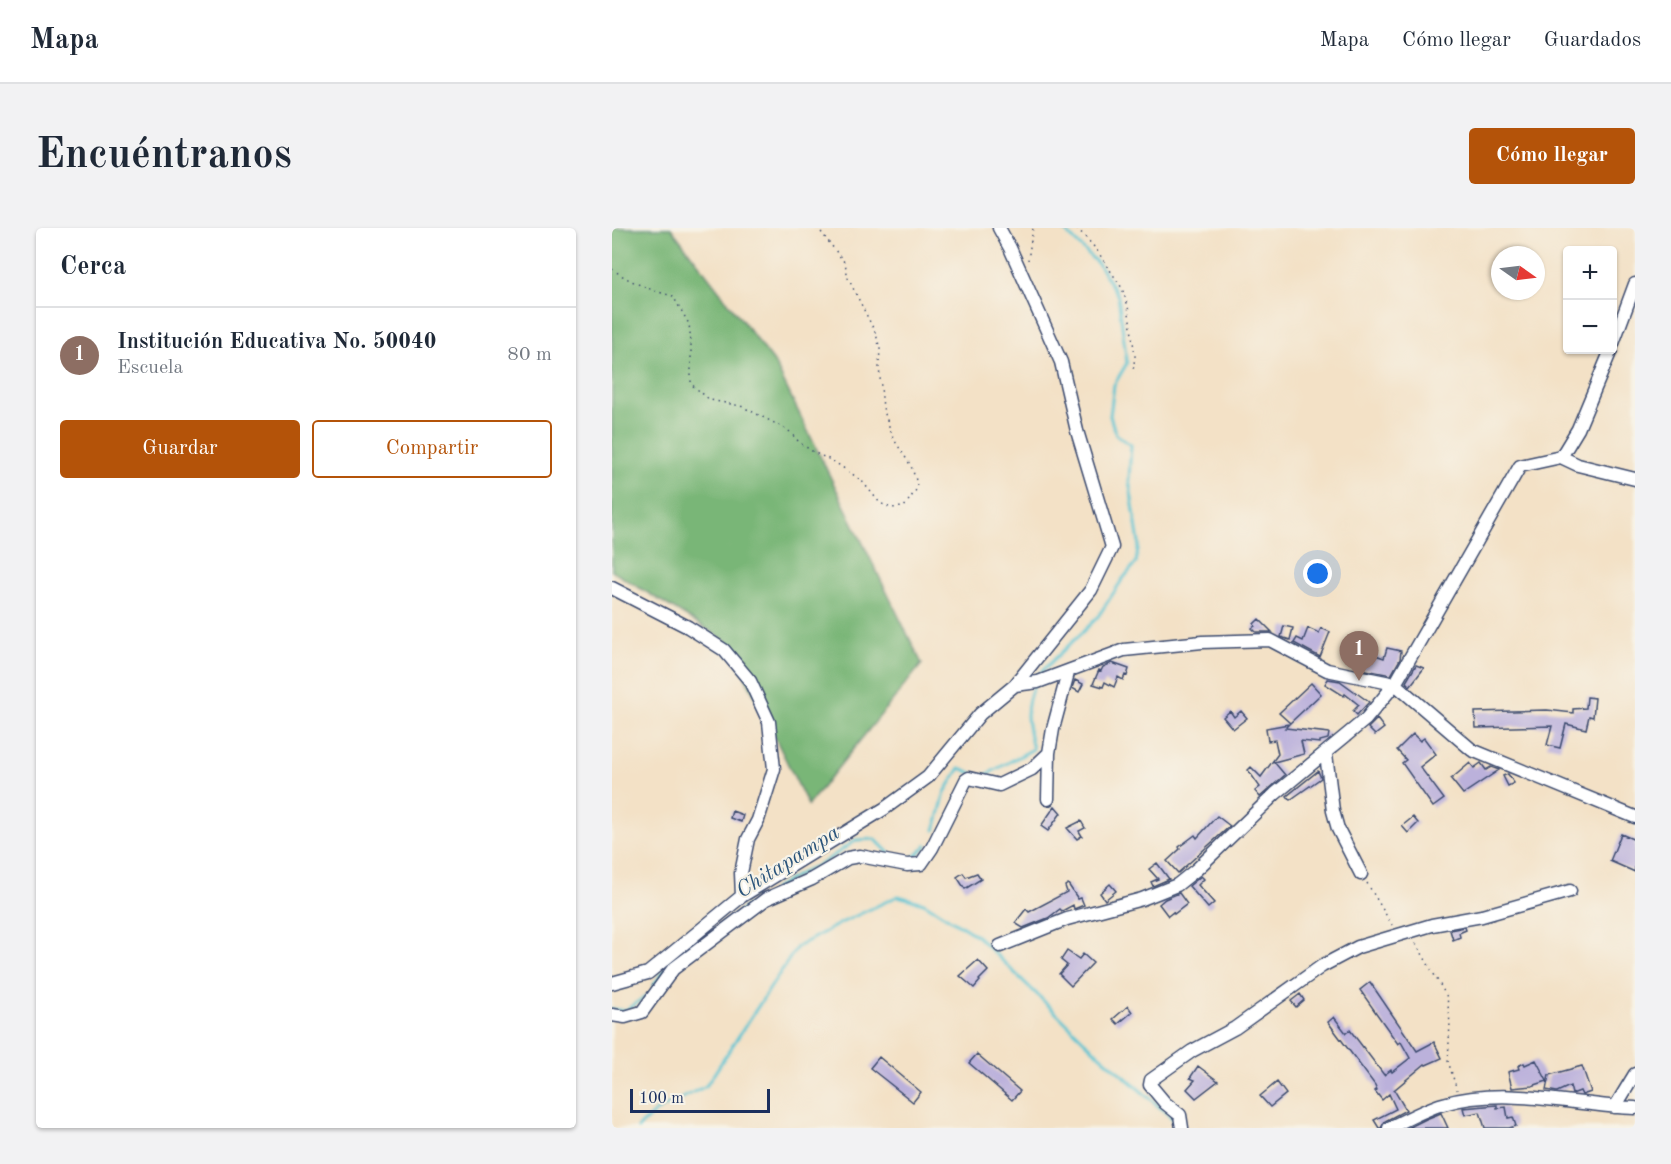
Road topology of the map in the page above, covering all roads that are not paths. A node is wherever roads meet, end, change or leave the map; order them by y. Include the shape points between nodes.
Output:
1 (999, 228) edge
2 (1635, 284) edge
3 (1617, 334) edge
4 (1609, 354) edge
5 (1561, 457) junction
6 (1635, 479) edge
7 (612, 588) edge
8 (1068, 673) junction
9 (1395, 684) junction
10 (1018, 685) junction
11 (1049, 753) junction
12 (1326, 754) junction
13 (1048, 800) dead end
14 (1635, 817) edge
15 (1362, 874) road end
16 (1570, 891) dead end
17 (742, 896) junction
18 (1000, 946) dead end
19 (612, 983) edge
20 (612, 1015) edge
21 (1635, 1074) edge
22 (1615, 1107) junction
23 (1635, 1108) edge
24 (1182, 1128) edge
25 (1389, 1128) edge

1 - 10 street via 1061,362 1112,546 1091,590
2 - 3 street
4 - 5 street via 1578,429
5 - 6 street
5 - 9 street via 1520,466
7 - 17 street via 724,650 750,681 770,722 774,769 748,839 741,873
8 - 9 street via 1124,650 1270,640 1327,670
8 - 10 street
8 - 11 street
9 - 12 street via 1366,719
9 - 14 street via 1472,750
10 - 17 street via 980,714 928,777 884,809
11 - 13 street
11 - 20 street via 1032,770 999,785 966,780 921,864 848,858 766,899 673,969 642,1012 625,1017
12 - 15 street via 1338,829
12 - 18 street via 1275,794 1177,885 1142,899 1067,919
16 - 24 street via 1358,947 1322,966 1235,1028 1192,1051 1151,1080 1150,1085 1165,1103 1180,1114
17 - 19 street via 648,973
21 - 22 street
22 - 23 street
22 - 25 street via 1493,1097 1442,1104

